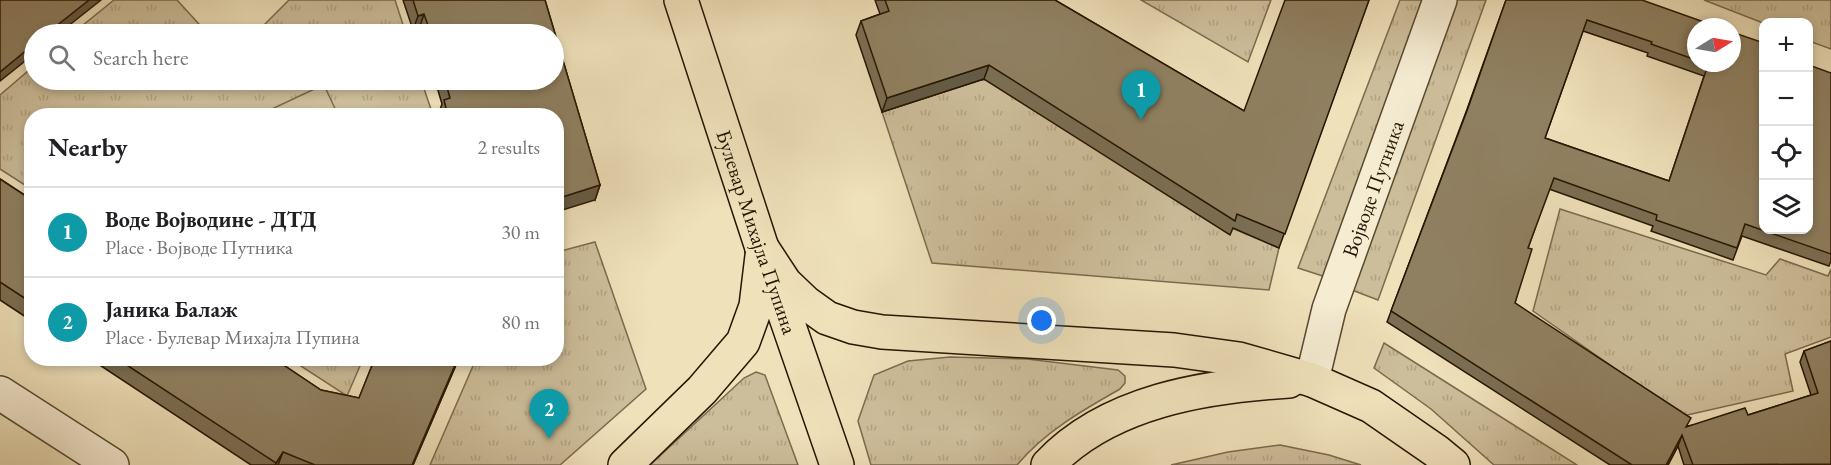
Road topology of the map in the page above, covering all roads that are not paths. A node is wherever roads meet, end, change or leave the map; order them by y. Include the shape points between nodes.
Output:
1 (681, 0) edge
2 (1440, 0) edge
3 (762, 248) junction
4 (1312, 380) junction
5 (0, 393) edge
6 (112, 465) edge
7 (625, 465) edge
8 (837, 465) edge
9 (1048, 465) edge
10 (1453, 465) edge

1 - 3 main road, Булевар Михајла Пупина
2 - 4 street, Војводе Путника via 1329,309
3 - 4 main road via 784,284 827,318 853,327 1174,350 1239,359
3 - 7 main road via 756,306 743,342 702,390
3 - 8 main road, Булевар Михајла Пупина
4 - 9 main road via 1258,383 1153,402 1104,423 1061,451
4 - 10 main road via 1371,406
5 - 6 street

